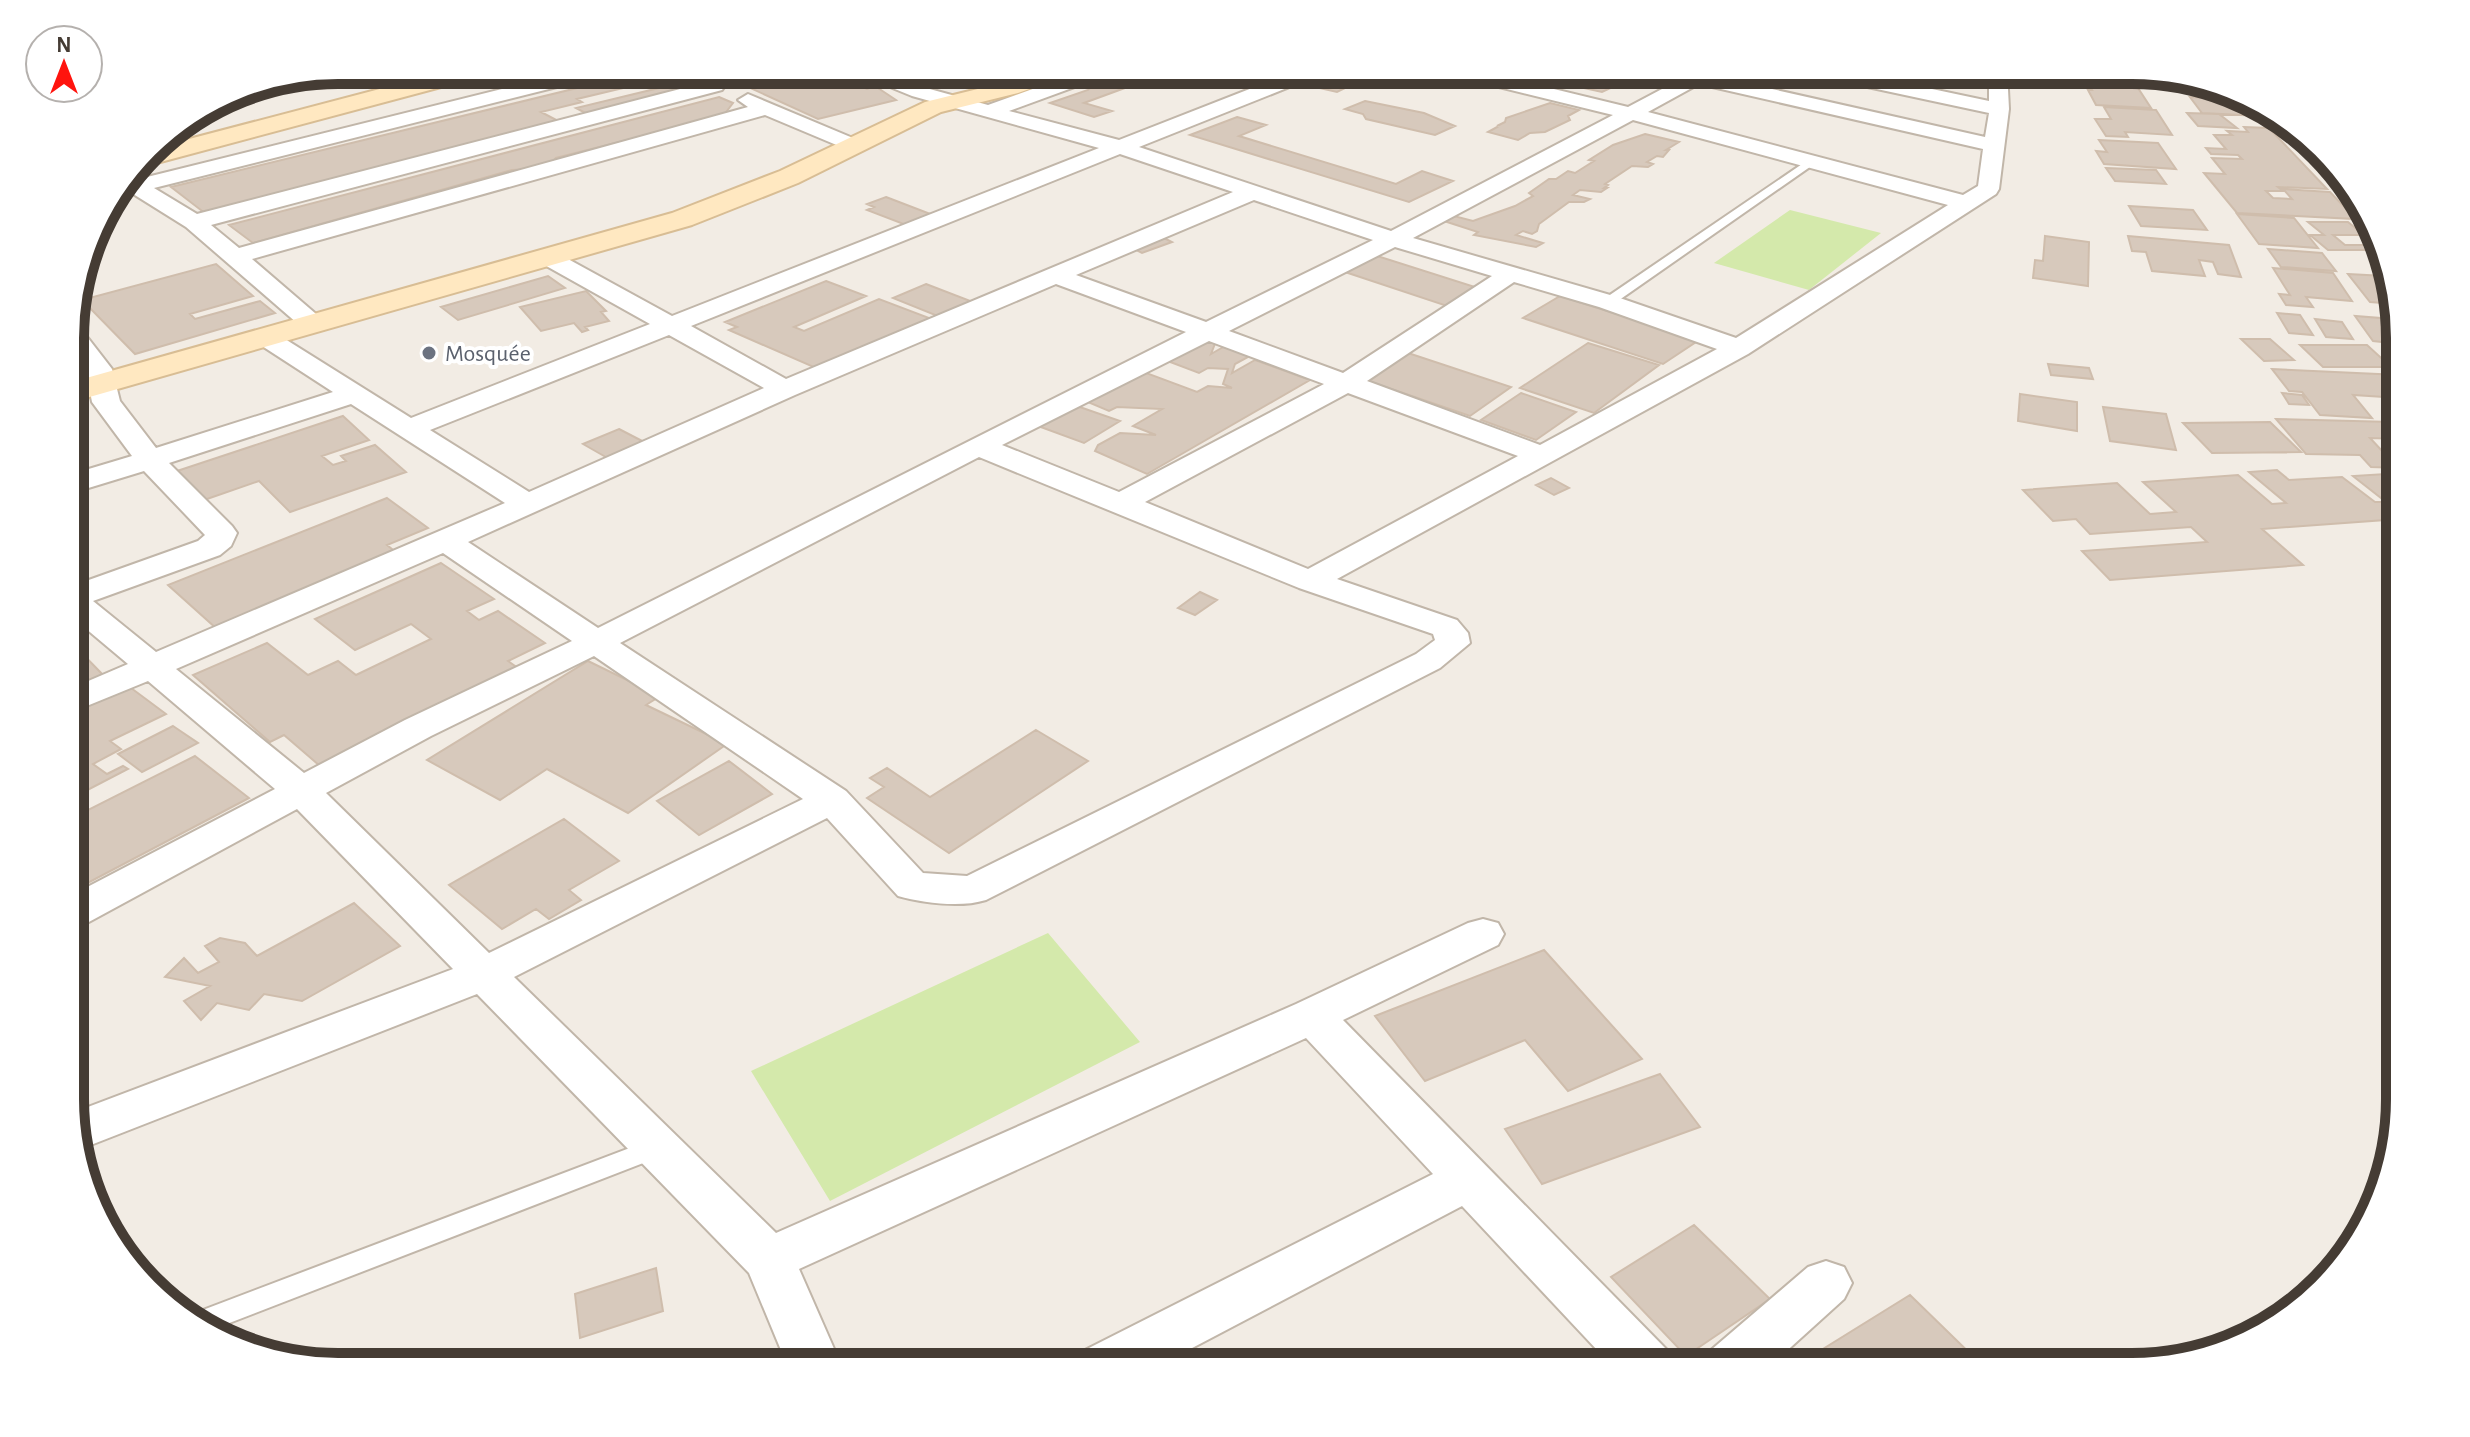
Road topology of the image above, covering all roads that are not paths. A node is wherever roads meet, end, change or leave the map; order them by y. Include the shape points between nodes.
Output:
1 (425, 84) edge
2 (544, 84) edge
3 (711, 84) edge
4 (904, 84) edge
5 (980, 84) edge
6 (1021, 84) edge
7 (1064, 84) edge
8 (1279, 84) edge
9 (1511, 84) edge
10 (1685, 84) edge
11 (1745, 84) edge
12 (1882, 84) edge
13 (1998, 84) edge
14 (715, 86) junction
15 (952, 101) junction
16 (767, 108) junction
17 (1999, 109) junction
18 (992, 110) junction
19 (1630, 113) junction
20 (853, 145) junction
21 (1994, 145) junction
22 (1119, 147) junction
23 (163, 154) edge
24 (1812, 162) junction
25 (137, 182) edge
26 (135, 185) edge
27 (1253, 192) junction
28 (1967, 203) junction
29 (194, 222) junction
30 (1393, 239) junction
31 (234, 257) junction
32 (549, 258) junction
33 (1512, 273) junction
34 (1054, 275) junction
35 (1608, 302) junction
36 (314, 325) junction
37 (670, 325) junction
38 (1206, 331) junction
39 (268, 339) junction
40 (1739, 348) junction
41 (84, 349) edge
42 (1346, 383) junction
43 (103, 384) junction
44 (84, 389) edge
45 (785, 389) junction
46 (355, 394) junction
47 (408, 429) junction
48 (978, 446) junction
49 (1541, 455) junction
50 (150, 460) junction
51 (84, 480) edge
52 (1121, 503) junction
53 (527, 504) junction
54 (445, 541) junction
55 (1310, 581) junction
56 (84, 594) edge
57 (84, 608) edge
58 (596, 642) junction
59 (155, 667) junction
60 (84, 696) edge
61 (301, 791) junction
62 (832, 800) junction
63 (84, 907) edge
64 (1483, 934) dead end
65 (486, 973) junction
66 (1312, 1016) junction
67 (86, 1128) edge
68 (659, 1147) junction
69 (1469, 1179) junction
70 (769, 1259) junction
71 (1826, 1283) dead end
72 (210, 1319) edge
73 (1634, 1352) edge
74 (1747, 1352) edge
75 (809, 1353) edge
76 (1132, 1353) edge

1 - 23 street
2 - 25 street
3 - 14 street
4 - 15 street
5 - 15 street
6 - 15 street
7 - 18 street
8 - 22 street
9 - 19 street
10 - 19 street
11 - 21 street
12 - 17 street
13 - 17 street
14 - 16 street
14 - 29 street
15 - 18 street
15 - 20 street
16 - 20 street
16 - 31 street
17 - 21 street
18 - 22 street
19 - 24 street
19 - 30 street
20 - 32 street via 720,205
21 - 28 street via 1988,189
22 - 27 street
22 - 37 street
24 - 28 street
24 - 35 lane
26 - 29 street
27 - 30 street
27 - 34 street
28 - 40 street
29 - 31 street
30 - 33 street
30 - 38 street
31 - 36 street
32 - 36 street
32 - 37 street
33 - 35 street
33 - 42 street
34 - 38 street
34 - 45 street
35 - 40 street
36 - 39 street
37 - 45 street
37 - 47 street
38 - 42 street
38 - 48 street
39 - 43 street
39 - 46 street
40 - 49 street
41 - 43 street
42 - 49 street
42 - 52 street
43 - 44 street
43 - 50 street via 106,402
45 - 53 street
46 - 47 street
46 - 50 street
47 - 53 street
48 - 52 street
48 - 58 street
49 - 55 street
50 - 51 street
50 - 56 street via 221,533 220,539
52 - 55 street
53 - 54 street
54 - 58 street
54 - 59 street
55 - 62 street via 1445,627 1453,643 1428,661 972,890 912,886
57 - 59 street
58 - 61 street
58 - 62 street
59 - 60 street
59 - 61 street
61 - 63 street
61 - 65 street
62 - 65 street
64 - 66 street
65 - 67 street
65 - 68 street
66 - 69 street
66 - 70 street
68 - 70 street
68 - 72 lane
69 - 73 street
69 - 76 street
70 - 75 street
71 - 74 street

